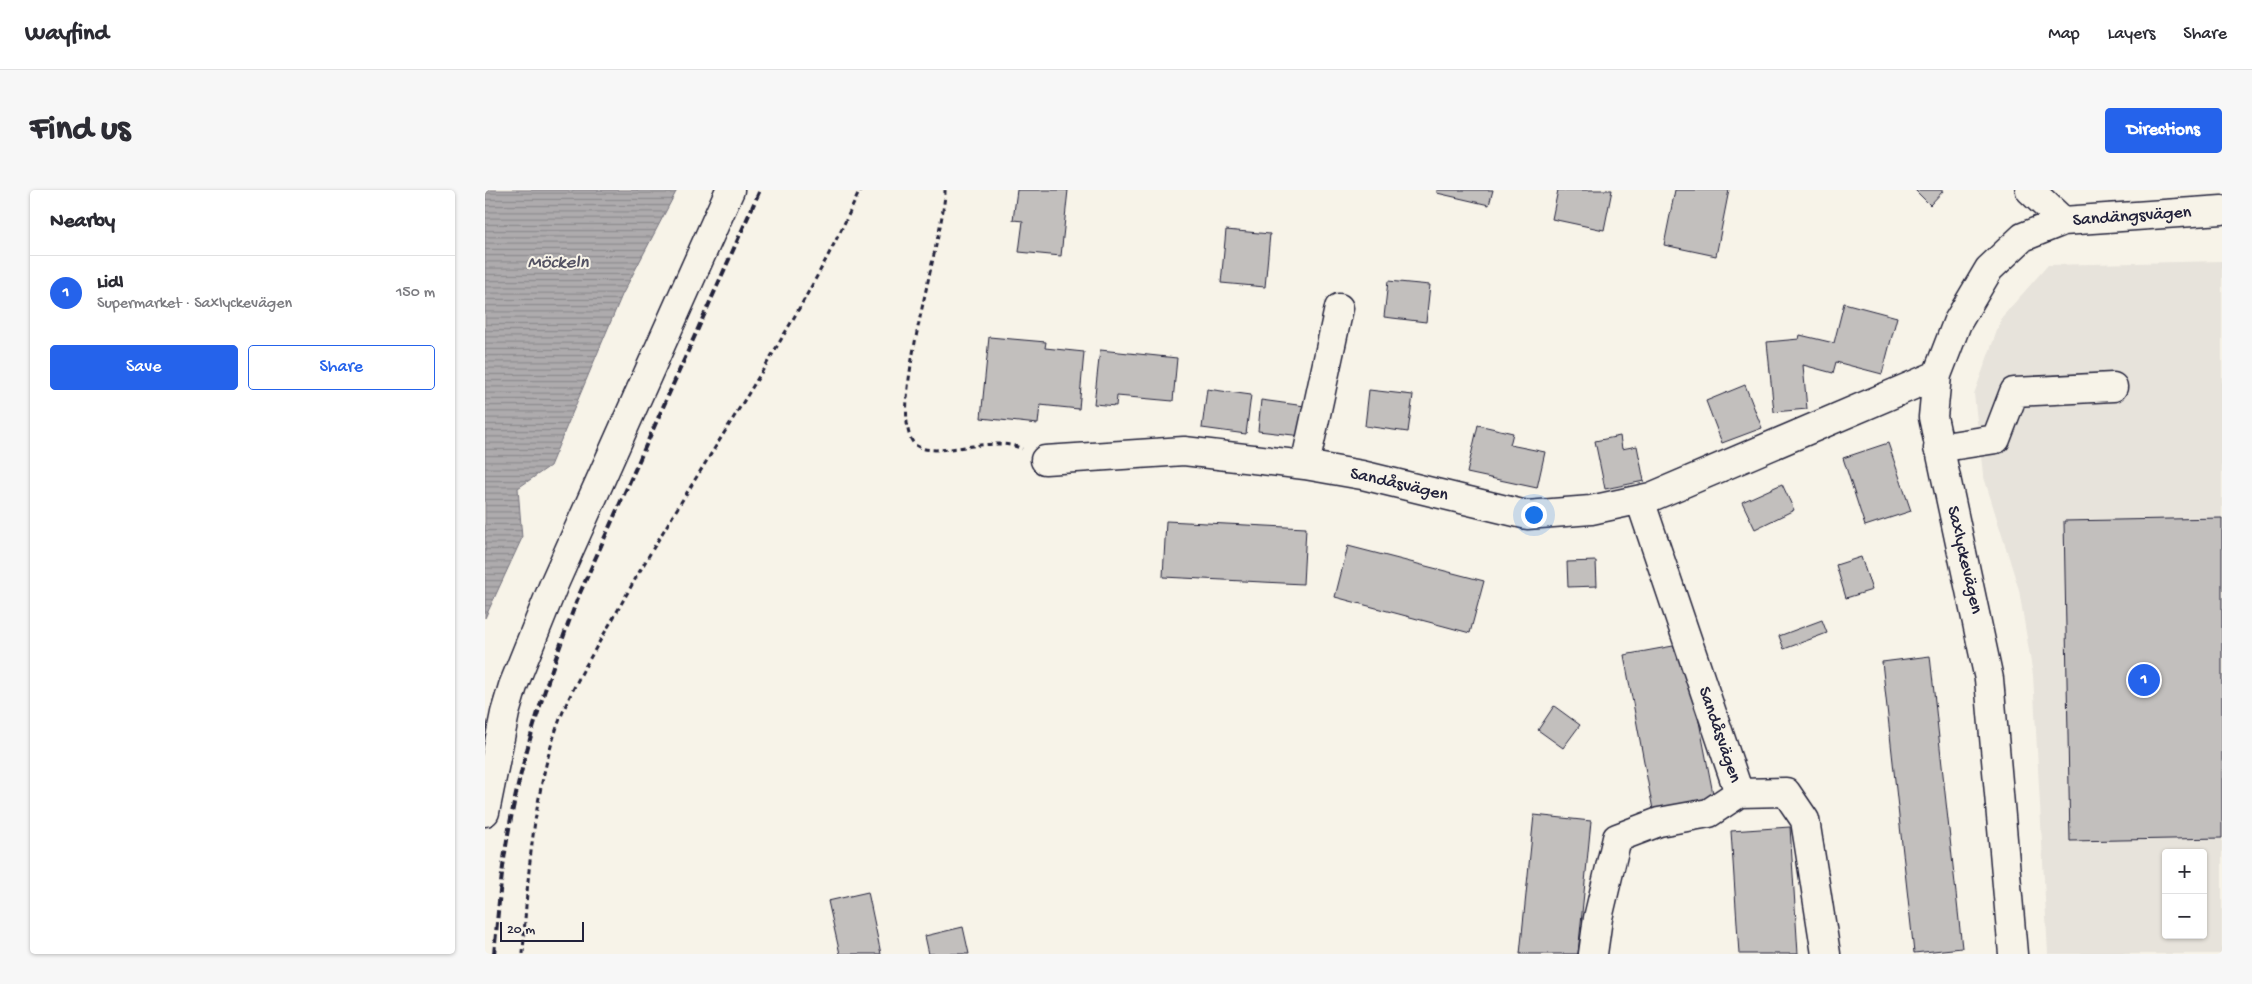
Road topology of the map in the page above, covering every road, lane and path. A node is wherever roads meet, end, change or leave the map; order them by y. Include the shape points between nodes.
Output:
1 (730, 190) edge
2 (859, 190) edge
3 (945, 190) edge
4 (2031, 190) edge
5 (2220, 211) edge
6 (2063, 221) junction
7 (1339, 308) dead end
8 (1937, 375) junction
9 (2113, 387) dead end
10 (1938, 448) junction
11 (1045, 460) joint
12 (1305, 465) junction
13 (1640, 500) junction
14 (1739, 793) junction
15 (485, 812) edge
16 (523, 954) edge
17 (1593, 954) edge
18 (1826, 954) edge
19 (2010, 954) edge

1 - 15 street via 554,584 513,686
2 - 16 path via 801,307 636,578 564,710 552,746 537,814
3 - 11 path via 907,392 905,411 909,438 915,445 932,450 1014,444
4 - 6 street, Sandängsvägen
5 - 6 street, Sandängsvägen
6 - 8 street, Saxlyckevägen via 2023,237 1989,269 1957,324
7 - 12 street
8 - 10 street, Saxlyckevägen via 1933,417
8 - 13 street, Sandåsvägen
9 - 10 street via 2014,392 1996,440
10 - 19 street, Saxlyckevägen via 1989,679
11 - 12 street, Sandåsvägen via 1184,451
12 - 13 street, Sandåsvägen via 1362,475 1527,515 1591,510
13 - 14 street, Sandåsvägen
14 - 17 street via 1709,813 1659,822 1617,838
14 - 18 street, Sandåsvägen via 1786,792 1805,820

